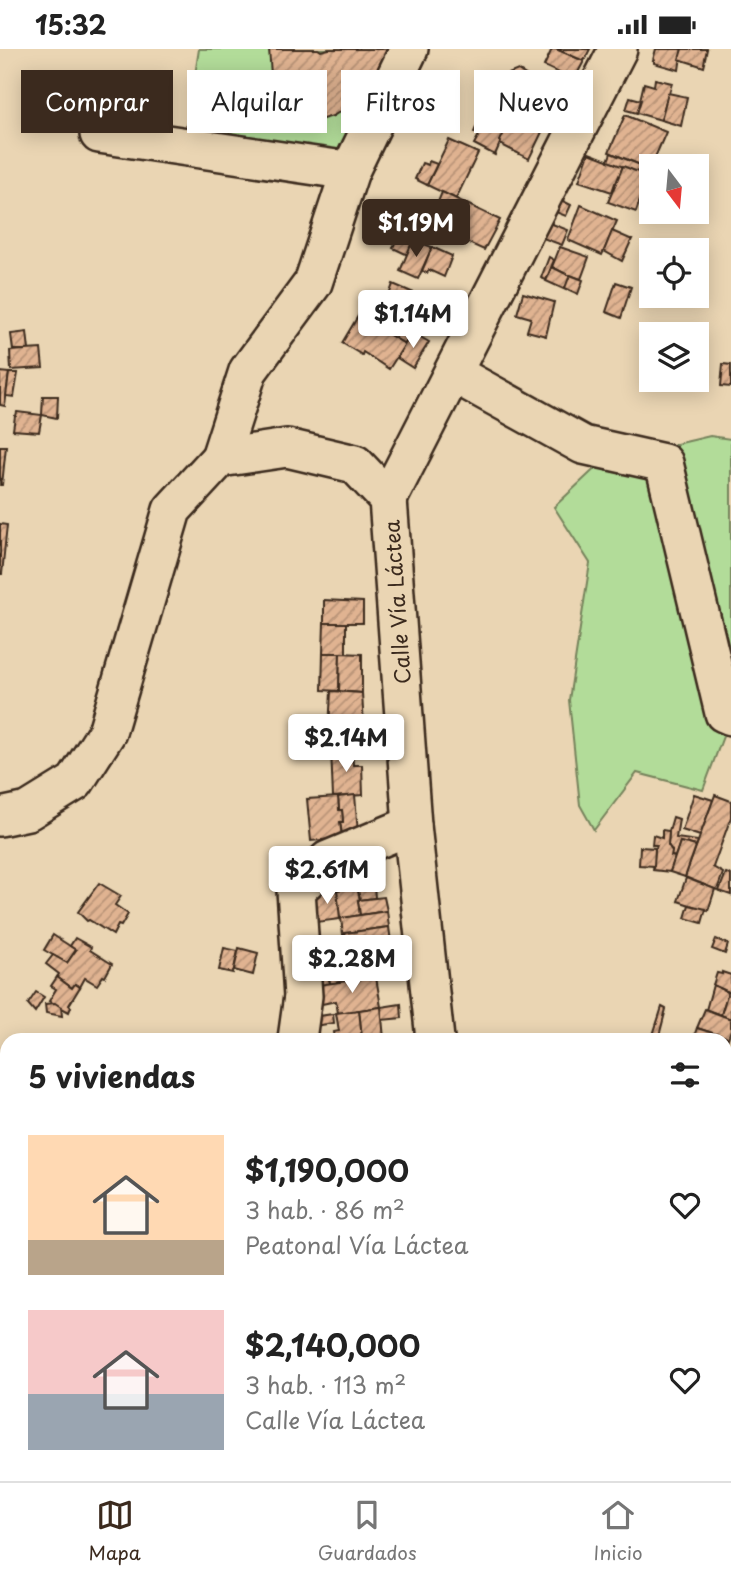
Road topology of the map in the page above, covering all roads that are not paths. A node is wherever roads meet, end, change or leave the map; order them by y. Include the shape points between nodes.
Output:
1 (409, 49) edge
2 (618, 49) edge
3 (99, 134) dead end
4 (350, 171) junction
5 (453, 373) junction
6 (220, 458) junction
7 (388, 499) junction
8 (731, 716) edge
9 (0, 817) edge
10 (412, 825) junction
11 (298, 1033) edge
12 (434, 1033) edge

1 - 4 street
2 - 5 street
3 - 4 street
4 - 6 street via 313,283 248,370
5 - 7 street
5 - 8 street via 583,445 664,463 724,713
6 - 7 street, Calle Vía Láctea via 287,448 355,464
6 - 9 street via 172,510 107,732 75,782 28,811
7 - 10 street, Calle Vía Láctea
10 - 11 street via 328,860 296,890 303,996
10 - 12 street, Calle Vía Láctea

